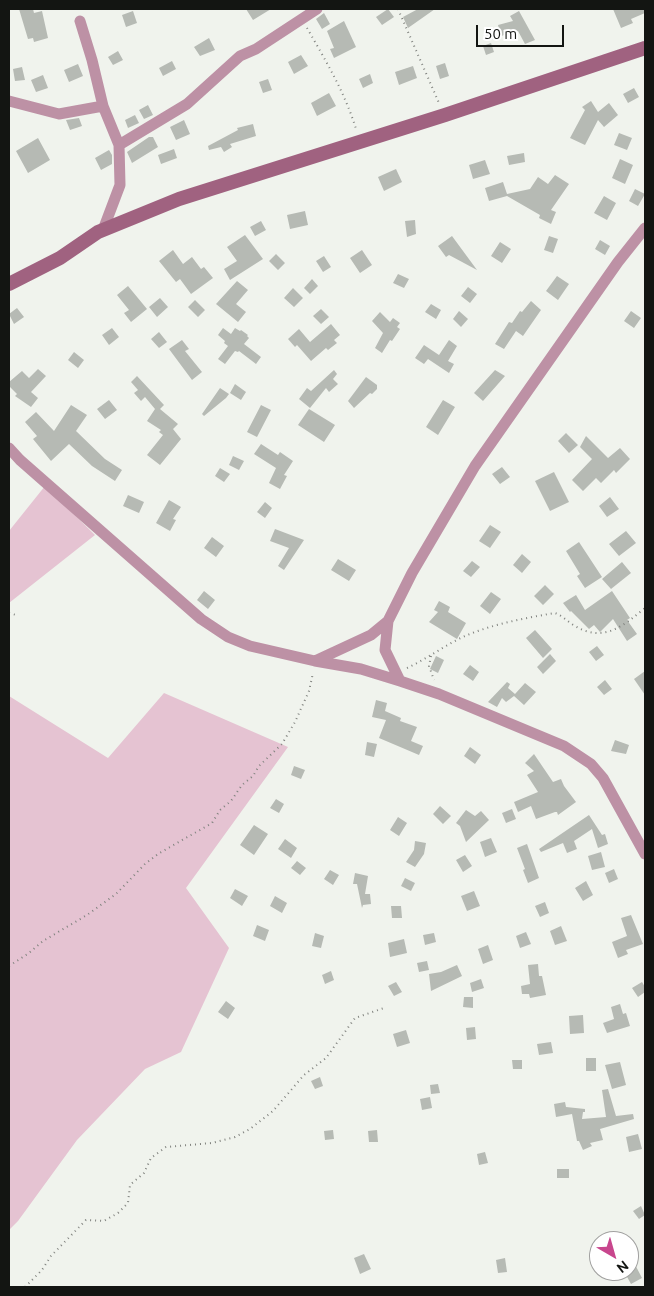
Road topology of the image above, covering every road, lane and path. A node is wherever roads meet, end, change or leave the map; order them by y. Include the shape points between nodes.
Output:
1 (317, 9) edge
2 (398, 9) edge
3 (302, 19) junction
4 (80, 21) dead end
5 (645, 48) edge
6 (9, 101) edge
7 (103, 106) junction
8 (445, 115) junction
9 (360, 141) junction
10 (119, 145) junction
11 (645, 228) edge
12 (103, 230) junction
13 (9, 284) edge
14 (9, 448) edge
15 (9, 455) edge
16 (20, 460) junction
17 (645, 608) edge
18 (9, 613) edge
19 (16, 615) dead end
20 (388, 621) junction
21 (432, 656) junction
22 (315, 662) junction
23 (398, 677) junction
24 (439, 694) junction
25 (645, 854) edge
26 (9, 966) edge
27 (384, 1008) dead end
28 (25, 1287) edge

1 - 3 street
2 - 8 path
3 - 9 path via 350,108
3 - 10 street via 240,56 187,104
4 - 7 street
5 - 8 main road
6 - 7 street via 59,114
7 - 10 street
8 - 9 main road
9 - 12 main road via 179,198
10 - 12 street via 120,185
11 - 20 street via 475,466 412,573
12 - 13 main road via 60,258
14 - 16 street
15 - 16 street
16 - 22 street via 201,619 228,638
17 - 21 path via 614,631 592,633 555,613 490,627 465,636
18 - 19 path
20 - 22 street via 371,635
20 - 23 street via 385,650
21 - 23 path
21 - 24 path via 430,671
22 - 23 street
22 - 26 path via 308,691 282,744 242,785 212,823 158,854 116,894
23 - 24 street
24 - 25 street via 564,746 591,764 604,778
27 - 28 path via 355,1018 326,1058 304,1075 273,1111 250,1128 235,1137 212,1143 166,1148 152,1158 144,1173 130,1186 128,1203 104,1221 86,1220

